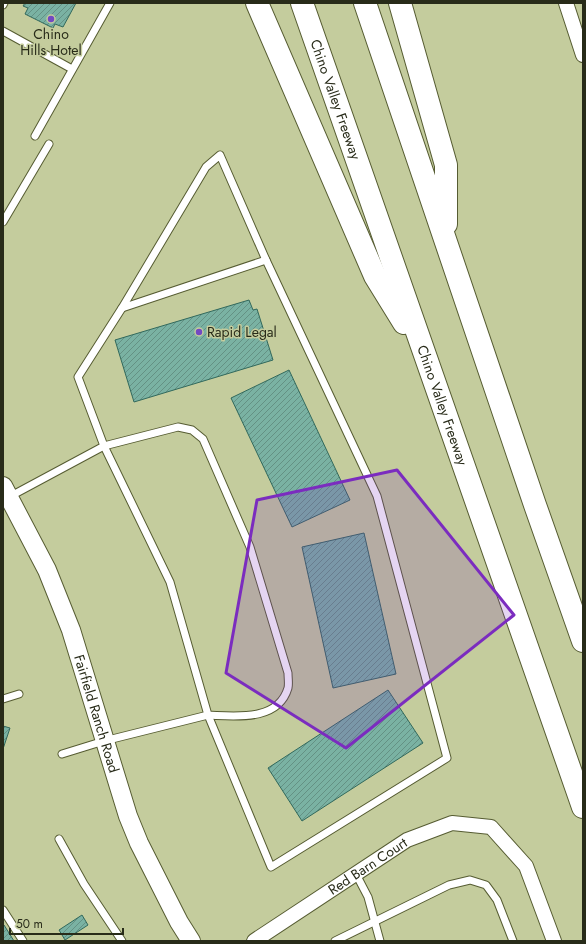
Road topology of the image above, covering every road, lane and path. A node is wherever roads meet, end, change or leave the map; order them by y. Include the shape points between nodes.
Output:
1 (110, 3) edge
2 (257, 3) edge
3 (302, 3) edge
4 (365, 3) edge
5 (400, 3) edge
6 (566, 3) edge
7 (3, 31) edge
8 (583, 55) edge
9 (72, 69) junction
10 (34, 136) dead end
11 (49, 144) dead end
12 (3, 222) edge
13 (446, 243) junction
14 (266, 260) junction
15 (122, 308) junction
16 (426, 360) junction
17 (104, 446) junction
18 (5, 494) edge
19 (583, 641) edge
20 (20, 694) dead end
21 (3, 699) edge
22 (208, 715) junction
23 (104, 741) junction
24 (62, 754) dead end
25 (583, 807) edge
26 (59, 839) dead end
27 (356, 874) junction
28 (3, 910) edge
29 (375, 921) junction
30 (23, 941) edge
31 (122, 941) edge
32 (191, 941) edge
33 (254, 941) edge
34 (335, 941) edge
35 (380, 941) edge
36 (513, 941) edge
37 (554, 941) edge

1 - 9 lane
2 - 16 highway via 375,276
3 - 16 highway, Chino Valley Freeway
4 - 13 highway
5 - 13 highway via 446,165
6 - 8 street
7 - 9 lane
9 - 10 lane
11 - 12 lane
13 - 19 highway
14 - 15 lane
14 - 15 lane via 220,155 206,167
14 - 22 lane via 377,496 447,758 271,867
15 - 17 lane via 78,377
16 - 25 highway, Chino Valley Freeway
17 - 18 lane
17 - 22 lane via 170,582
17 - 22 lane via 178,427 192,430 203,439 250,547 288,673 288,688 276,707 266,712 245,716
18 - 23 street, Fairfield Ranch Road via 47,570 71,630
20 - 21 lane
22 - 23 lane
23 - 24 lane
23 - 32 street, Fairfield Ranch Road via 139,843
26 - 31 lane via 84,884
27 - 29 lane via 368,897
27 - 33 street, Red Barn Court
27 - 37 street, Red Barn Court via 407,840 452,823 491,827 526,866
28 - 30 lane
29 - 34 lane
29 - 35 lane
29 - 36 lane via 449,885 470,880 486,885 497,900

